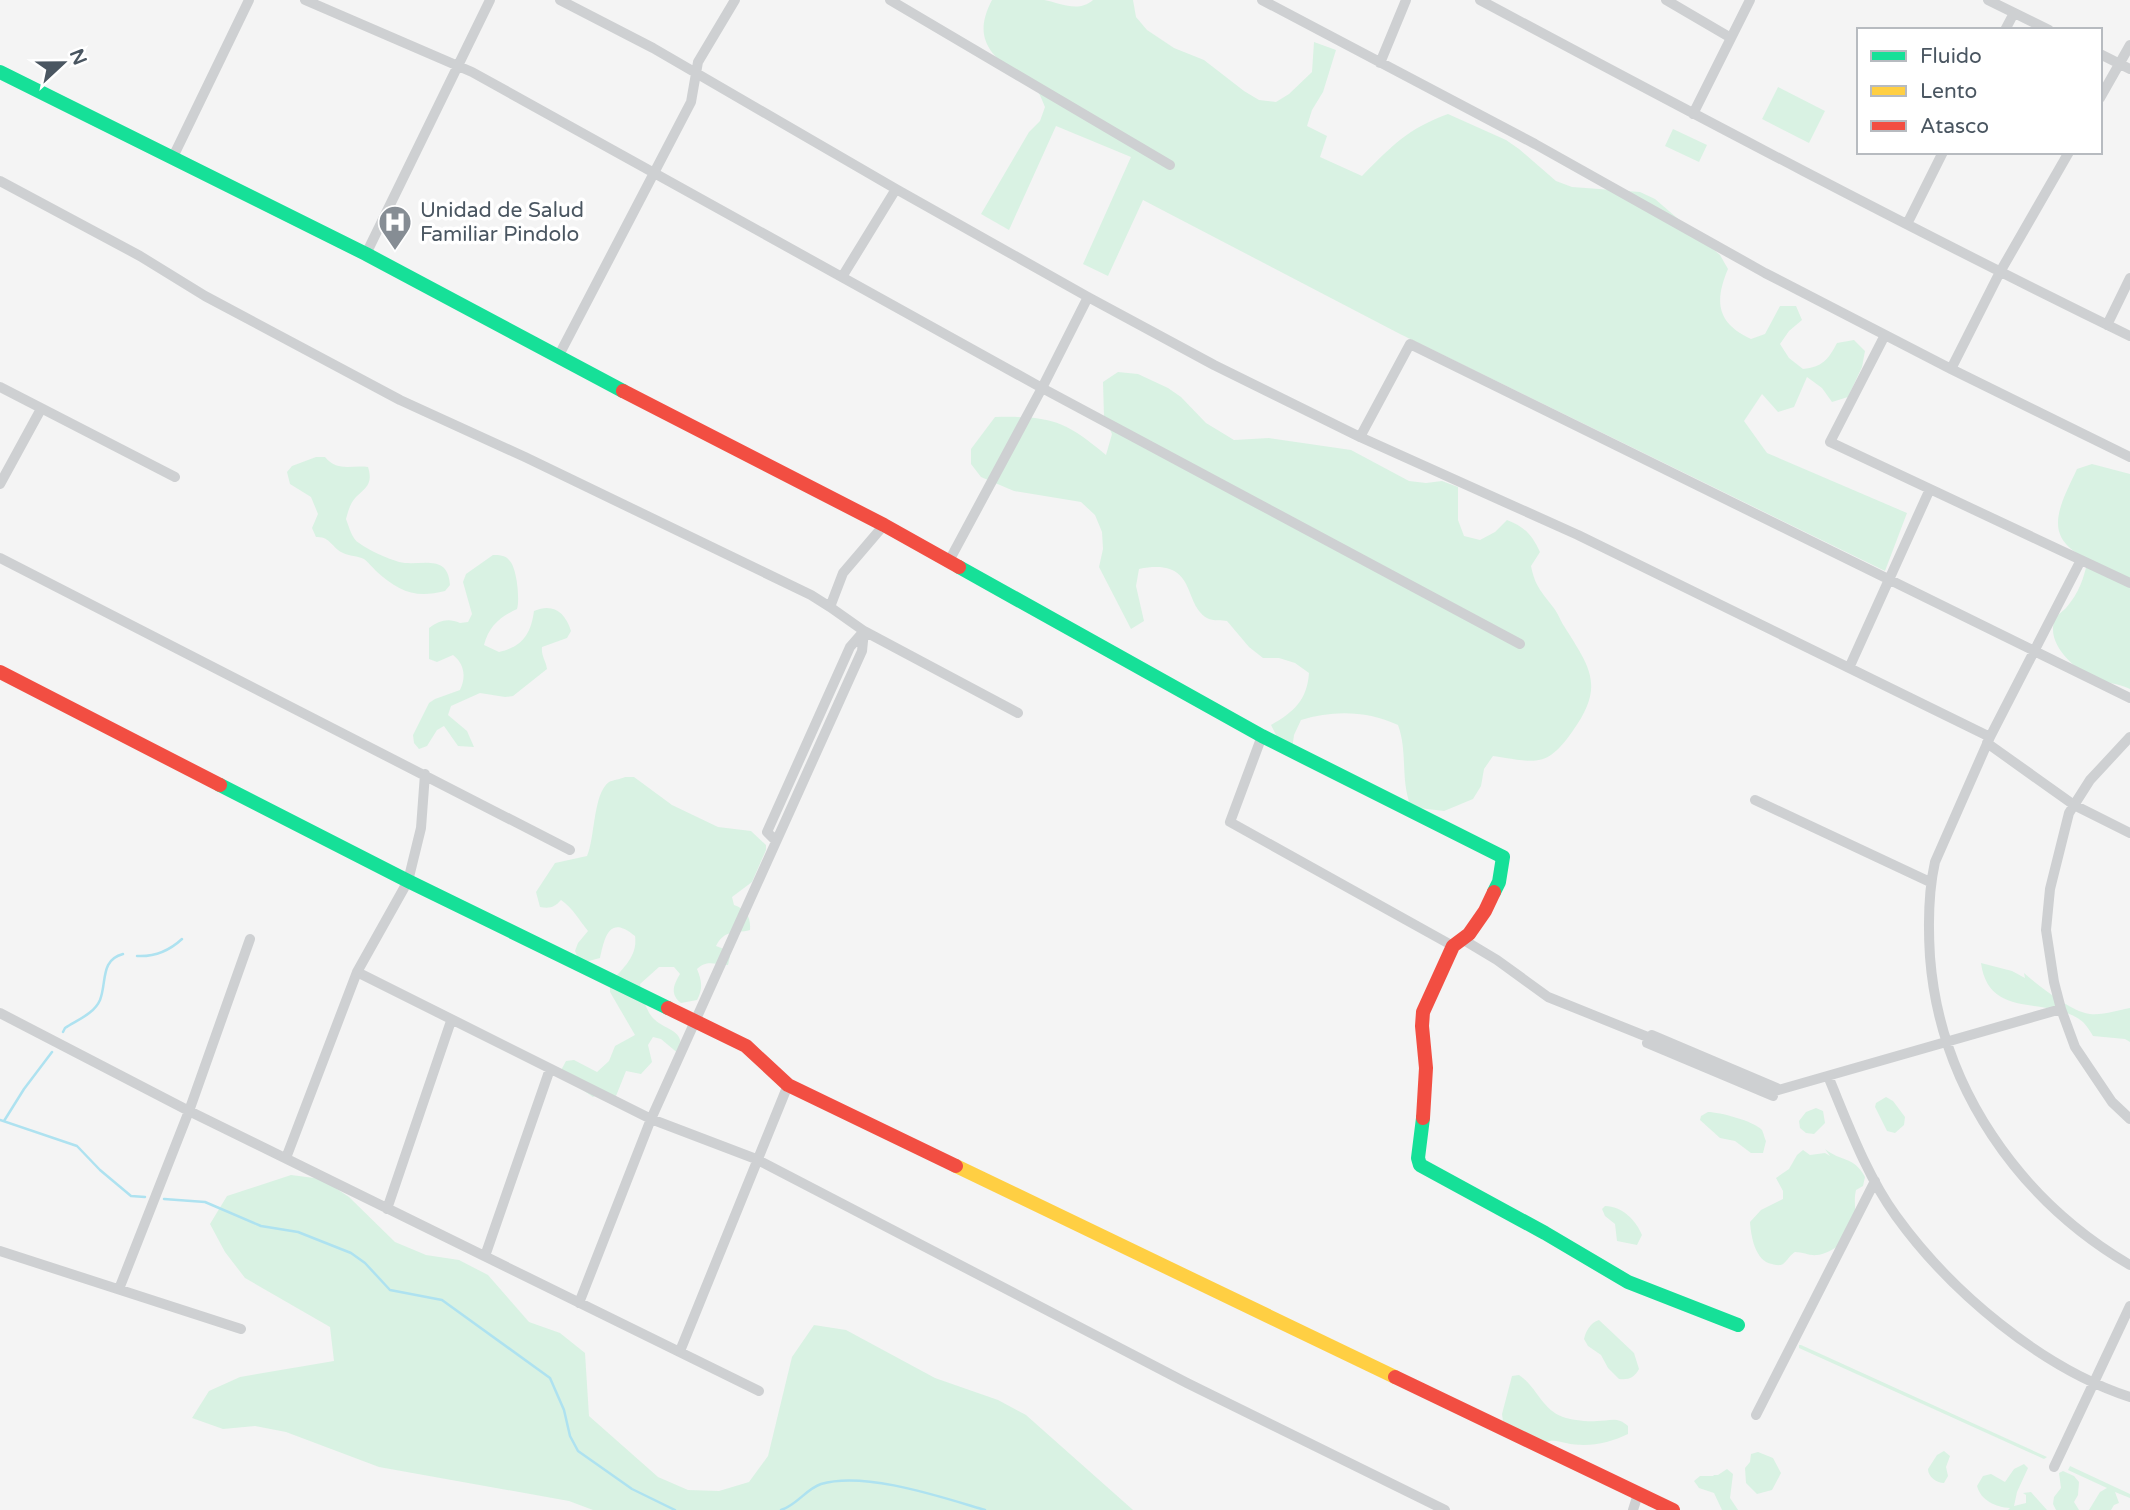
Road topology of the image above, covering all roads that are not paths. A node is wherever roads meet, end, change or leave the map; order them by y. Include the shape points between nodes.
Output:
1 (249, 0) edge
2 (305, 0) edge
3 (490, 0) edge
4 (560, 0) edge
5 (735, 0) edge
6 (890, 0) edge
7 (1262, 0) edge
8 (1406, 0) edge
9 (1480, 0) edge
10 (1666, 0) edge
11 (1750, 0) edge
12 (1988, 0) edge
13 (2014, 13) junction
14 (2006, 28) edge
15 (2045, 28) edge
16 (1731, 38) junction
17 (2130, 45) edge
18 (2102, 55) edge
19 (1380, 63) junction
20 (458, 66) junction
21 (2125, 66) edge
22 (0, 72) edge
23 (697, 74) junction
24 (2102, 95) edge
25 (1693, 114) junction
26 (1942, 154) edge
27 (2068, 154) edge
28 (173, 157) junction
29 (1170, 165) dead end
30 (653, 173) junction
31 (0, 181) edge
32 (896, 189) junction
33 (1907, 225) junction
34 (366, 254) junction
35 (2000, 272) junction
36 (842, 277) junction
37 (2130, 278) edge
38 (1088, 297) junction
39 (2107, 325) junction
40 (1885, 335) junction
41 (2130, 336) edge
42 (558, 357) junction
43 (1951, 369) junction
44 (0, 387) edge
45 (1042, 388) junction
46 (40, 409) junction
47 (1360, 437) junction
48 (2130, 457) edge
49 (175, 477) dead end
50 (0, 484) edge
51 (1930, 489) junction
52 (884, 524) junction
53 (0, 558) edge
54 (2081, 560) junction
55 (948, 561) junction
56 (1889, 580) junction
57 (2130, 583) edge
58 (830, 607) junction
59 (864, 631) junction
60 (1520, 644) dead end
61 (2034, 651) junction
62 (1849, 668) junction
63 (0, 672) edge
64 (2130, 698) edge
65 (1018, 713) dead end
66 (1262, 736) junction
67 (2130, 737) edge
68 (1989, 740) junction
69 (425, 774) junction
70 (1755, 800) dead end
71 (2074, 805) junction
72 (2130, 834) edge
73 (776, 841) junction
74 (570, 850) dead end
75 (408, 881) junction
76 (1930, 882) junction
77 (250, 939) dead end
78 (1457, 942) junction
79 (357, 971) junction
80 (2061, 1009) junction
81 (0, 1013) edge
82 (451, 1021) junction
83 (696, 1023) junction
84 (1946, 1042) junction
85 (550, 1069) junction
86 (1828, 1076) junction
87 (788, 1085) junction
88 (189, 1111) junction
89 (651, 1119) junction
90 (2130, 1119) edge
91 (286, 1158) junction
92 (757, 1159) junction
93 (1875, 1181) junction
94 (387, 1209) junction
95 (0, 1251) edge
96 (485, 1256) junction
97 (2130, 1265) edge
98 (119, 1289) junction
99 (579, 1303) junction
100 (2130, 1306) edge
101 (1738, 1325) dead end
102 (241, 1329) dead end
103 (680, 1351) junction
104 (2094, 1383) junction
105 (759, 1391) dead end
106 (2130, 1397) edge
107 (1756, 1415) dead end
108 (2054, 1467) dead end
109 (1639, 1494) junction
110 (1445, 1510) edge
111 (1633, 1510) edge
112 (1673, 1510) edge

1 - 28 street
2 - 20 street
3 - 20 street
4 - 23 street
5 - 23 street via 698,62
6 - 29 street
7 - 19 street
8 - 19 street
9 - 25 street
10 - 16 street
11 - 16 street
12 - 13 street
13 - 14 street
13 - 15 street
16 - 25 street
17 - 21 street
18 - 21 street
19 - 40 street
20 - 30 street
20 - 34 street
21 - 24 street
22 - 28 street
23 - 30 street via 691,102
23 - 32 street
25 - 33 street
26 - 33 street
27 - 35 street
28 - 34 street
30 - 36 street
30 - 42 street
31 - 58 street via 400,400
32 - 36 street
32 - 38 street
33 - 35 street
34 - 42 street
35 - 39 street
35 - 43 street
36 - 45 street
37 - 39 street
38 - 45 street
38 - 47 street
39 - 41 street
40 - 43 street
40 - 51 street via 1830,442
42 - 52 street
43 - 48 street
44 - 46 street
45 - 55 street
45 - 60 street
46 - 49 street
46 - 50 street
47 - 56 street via 1410,344
47 - 62 street via 1578,535
51 - 54 street
51 - 56 street
52 - 55 street
52 - 58 street via 843,573
53 - 69 street
54 - 57 street
54 - 61 street
55 - 66 street
56 - 61 street
56 - 62 street
58 - 59 street
59 - 65 street
59 - 73 street via 862,651
59 - 73 street via 850,647 767,832
61 - 64 street
61 - 68 street
62 - 68 street
63 - 75 street
66 - 78 street via 1230,822
66 - 78 street via 1503,857 1499,881 1485,911
67 - 71 street via 2090,780
68 - 71 street
68 - 76 street
69 - 74 street
69 - 75 street via 421,828
70 - 76 street
71 - 72 street
71 - 80 street via 2061,839 2046,930
73 - 83 street
75 - 79 street
75 - 83 street
76 - 84 street via 1932,977
77 - 88 street
78 - 86 street via 1497,960 1548,997 1775,1092
78 - 101 street via 1421,1021 1427,1065 1420,1165 1628,1282
79 - 82 street
79 - 91 street
80 - 84 street
80 - 90 street via 2075,1047 2112,1102
81 - 88 street
82 - 85 street
82 - 94 street
83 - 87 street via 746,1046
83 - 89 street
84 - 86 street
84 - 97 street via 1991,1137 2011,1163 2085,1236
85 - 89 street
85 - 96 street
86 - 93 street
87 - 92 street
87 - 109 street
88 - 91 street
88 - 98 street
89 - 92 street
89 - 99 street
91 - 94 street
92 - 103 street
92 - 110 street via 1187,1383
93 - 104 street via 1896,1216 1980,1307 2012,1334
93 - 107 street
94 - 96 street
95 - 98 street
96 - 99 street
98 - 102 street
99 - 103 street
100 - 104 street
103 - 105 street
104 - 106 street
104 - 108 street
109 - 111 street
109 - 112 street

